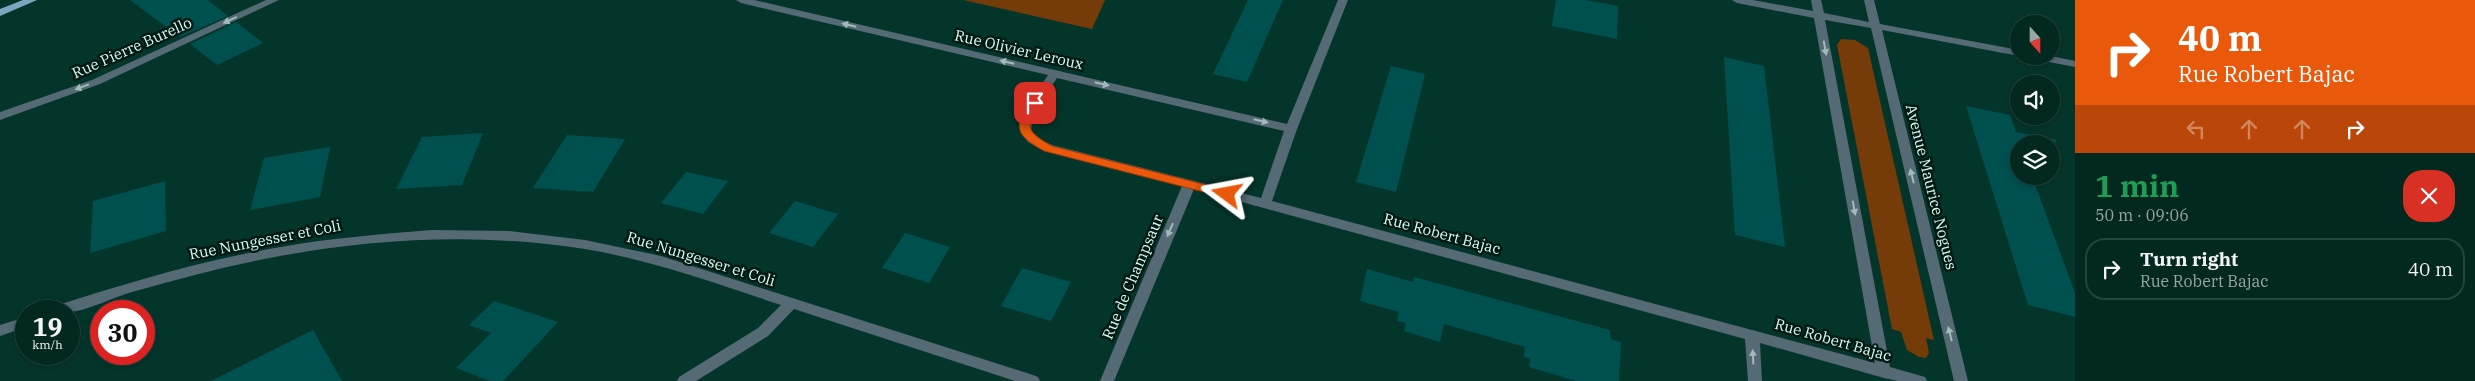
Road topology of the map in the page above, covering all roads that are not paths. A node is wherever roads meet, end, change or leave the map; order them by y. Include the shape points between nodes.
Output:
1 (32, 0) edge
2 (274, 0) edge
3 (741, 0) edge
4 (1343, 0) edge
5 (1737, 0) edge
6 (1816, 0) edge
7 (1869, 0) edge
8 (0, 13) edge
9 (1819, 16) junction
10 (1875, 26) junction
11 (2010, 52) edge
12 (2060, 61) edge
13 (2075, 64) edge
14 (1055, 73) junction
15 (0, 116) edge
16 (1291, 128) junction
17 (1189, 185) junction
18 (1266, 203) junction
19 (80, 304) edge
20 (791, 304) junction
21 (15, 326) edge
22 (0, 331) edge
23 (1752, 334) junction
24 (1884, 372) junction
25 (684, 381) edge
26 (1033, 381) edge
27 (1108, 381) edge
28 (1755, 381) edge
29 (1920, 381) edge
30 (1961, 381) edge

1 - 8 main road
2 -> 15 street, Rue Pierre Burello via 96,82
14 -> 3 street, Rue Olivier Leroux
4 - 16 street
5 - 9 street
6 - 9 street
7 - 10 street, Avenue Maurice Nogues
9 - 10 street
9 -> 24 street
10 - 11 street
30 -> 10 street, Avenue Maurice Nogues
12 - 13 street
14 -> 16 street, Rue Olivier Leroux
14 - 17 street, Rue Robert Bajac via 1024,117 1029,138 1048,148
16 - 18 street
17 - 18 street, Rue Robert Bajac
17 -> 27 street, Rue de Champsaur
18 - 23 street, Rue Robert Bajac
19 - 20 street, Rue Nungesser et Coli via 185,272 301,246 359,239 476,234 551,239 626,251
20 - 25 street via 763,332
20 - 26 street, Rue Nungesser et Coli
21 - 22 street
23 - 24 street, Rue Robert Bajac
28 -> 23 street
24 - 29 street, Rue Robert Bajac

